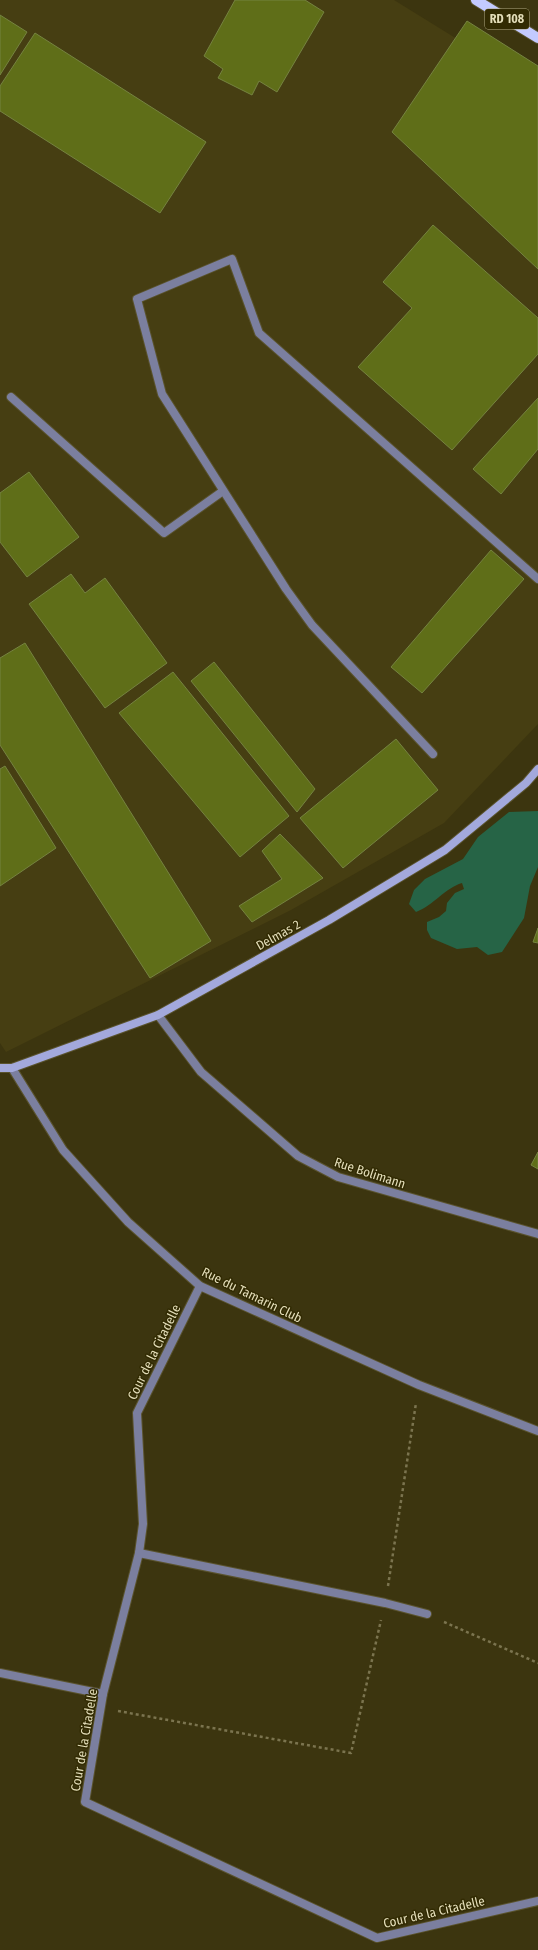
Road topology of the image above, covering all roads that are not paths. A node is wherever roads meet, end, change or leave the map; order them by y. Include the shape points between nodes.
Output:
1 (476, 0) edge
2 (538, 38) edge
3 (10, 396) dead end
4 (224, 491) junction
5 (538, 579) edge
6 (432, 754) dead end
7 (538, 769) edge
8 (158, 1015) junction
9 (0, 1068) edge
10 (12, 1068) junction
11 (538, 1234) edge
12 (200, 1286) junction
13 (538, 1431) edge
14 (139, 1553) junction
15 (427, 1614) road end
16 (0, 1673) edge
17 (103, 1694) junction
18 (538, 1901) edge

1 - 2 main road, RD 108
3 - 4 street via 164,533
4 - 5 street via 162,394 137,299 232,259 259,333
4 - 6 street via 312,625
7 - 8 street, Delmas 2 via 526,783 445,850 330,920
8 - 10 street, Delmas 2
8 - 11 street, Rue Bolimann via 201,1072 298,1156 338,1177
9 - 10 street, Delmas 2
10 - 12 street, Rue du Tamarin Club via 63,1150 128,1222
12 - 13 street, Rue du Tamarin Club via 419,1385
12 - 14 street, Cour de la Citadelle via 137,1413 143,1524
14 - 15 street via 385,1603
14 - 17 street, Cour de la Citadelle
16 - 17 street
17 - 18 street, Cour de la Citadelle via 86,1802 377,1938

